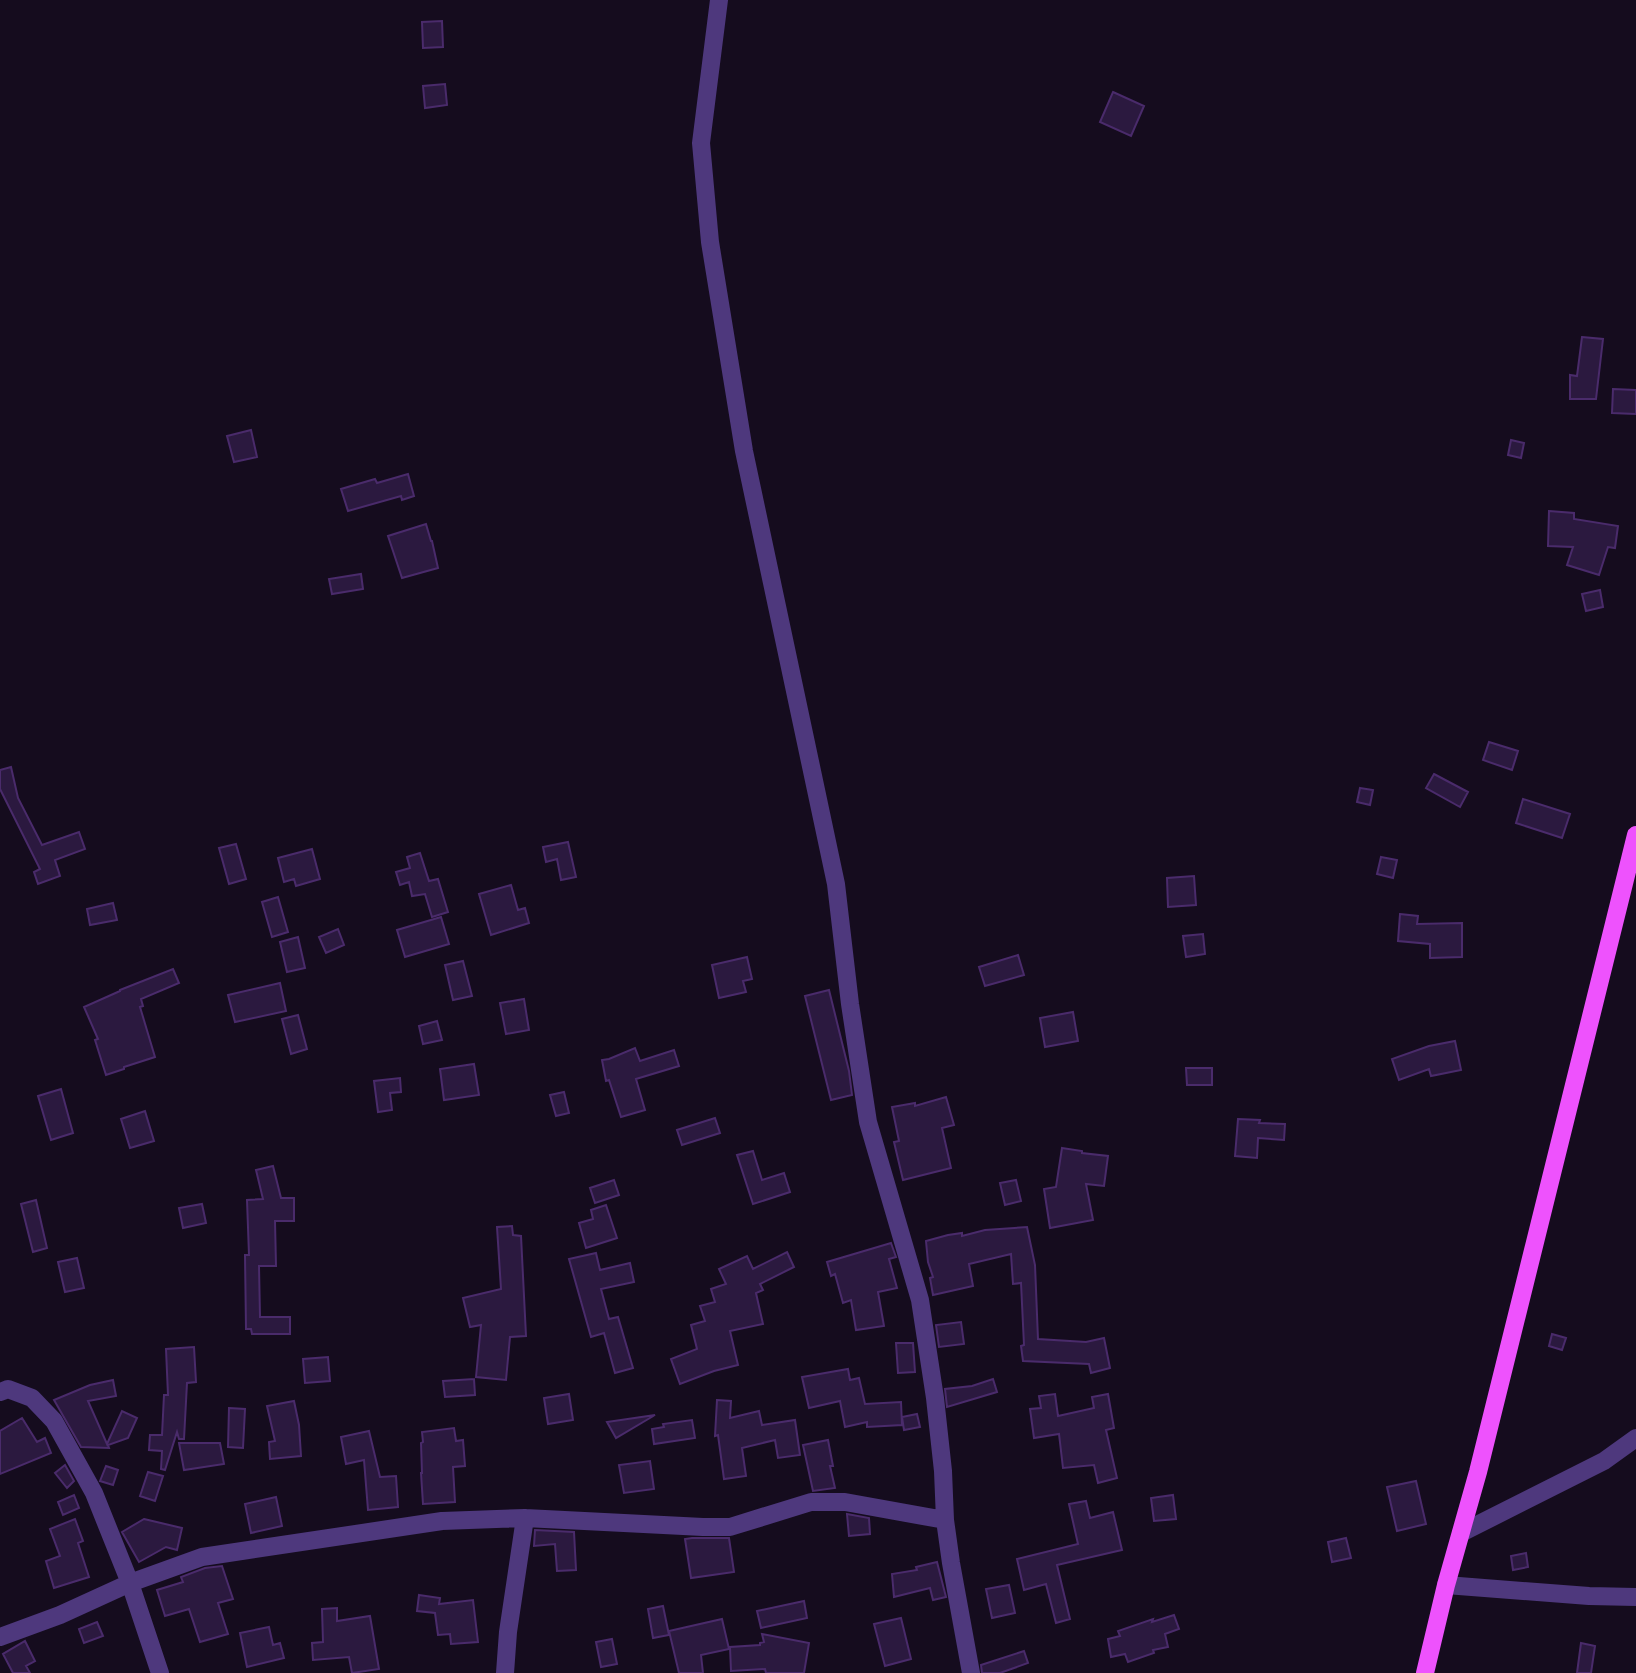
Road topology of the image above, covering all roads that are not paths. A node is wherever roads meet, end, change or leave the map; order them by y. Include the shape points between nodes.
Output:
1 (719, 0) edge
2 (1636, 835) edge
3 (0, 1392) edge
4 (1636, 1438) edge
5 (525, 1518) junction
6 (945, 1520) junction
7 (1461, 1533) junction
8 (130, 1583) junction
9 (1446, 1585) junction
10 (1636, 1597) edge
11 (0, 1637) edge
12 (160, 1673) edge
13 (505, 1673) edge
14 (971, 1673) edge
15 (1425, 1673) edge

1 - 6 street via 701,143 710,242 744,451 836,884 868,1122 920,1300 935,1398
2 - 7 main road
3 - 8 street via 8,1389 33,1398 54,1421 94,1493
4 - 7 street via 1604,1461
5 - 6 street via 730,1527 811,1502 845,1502
5 - 8 street via 442,1521 202,1557
5 - 13 street
6 - 14 street
7 - 9 main road
8 - 11 street
8 - 12 street
9 - 10 street
9 - 15 main road

